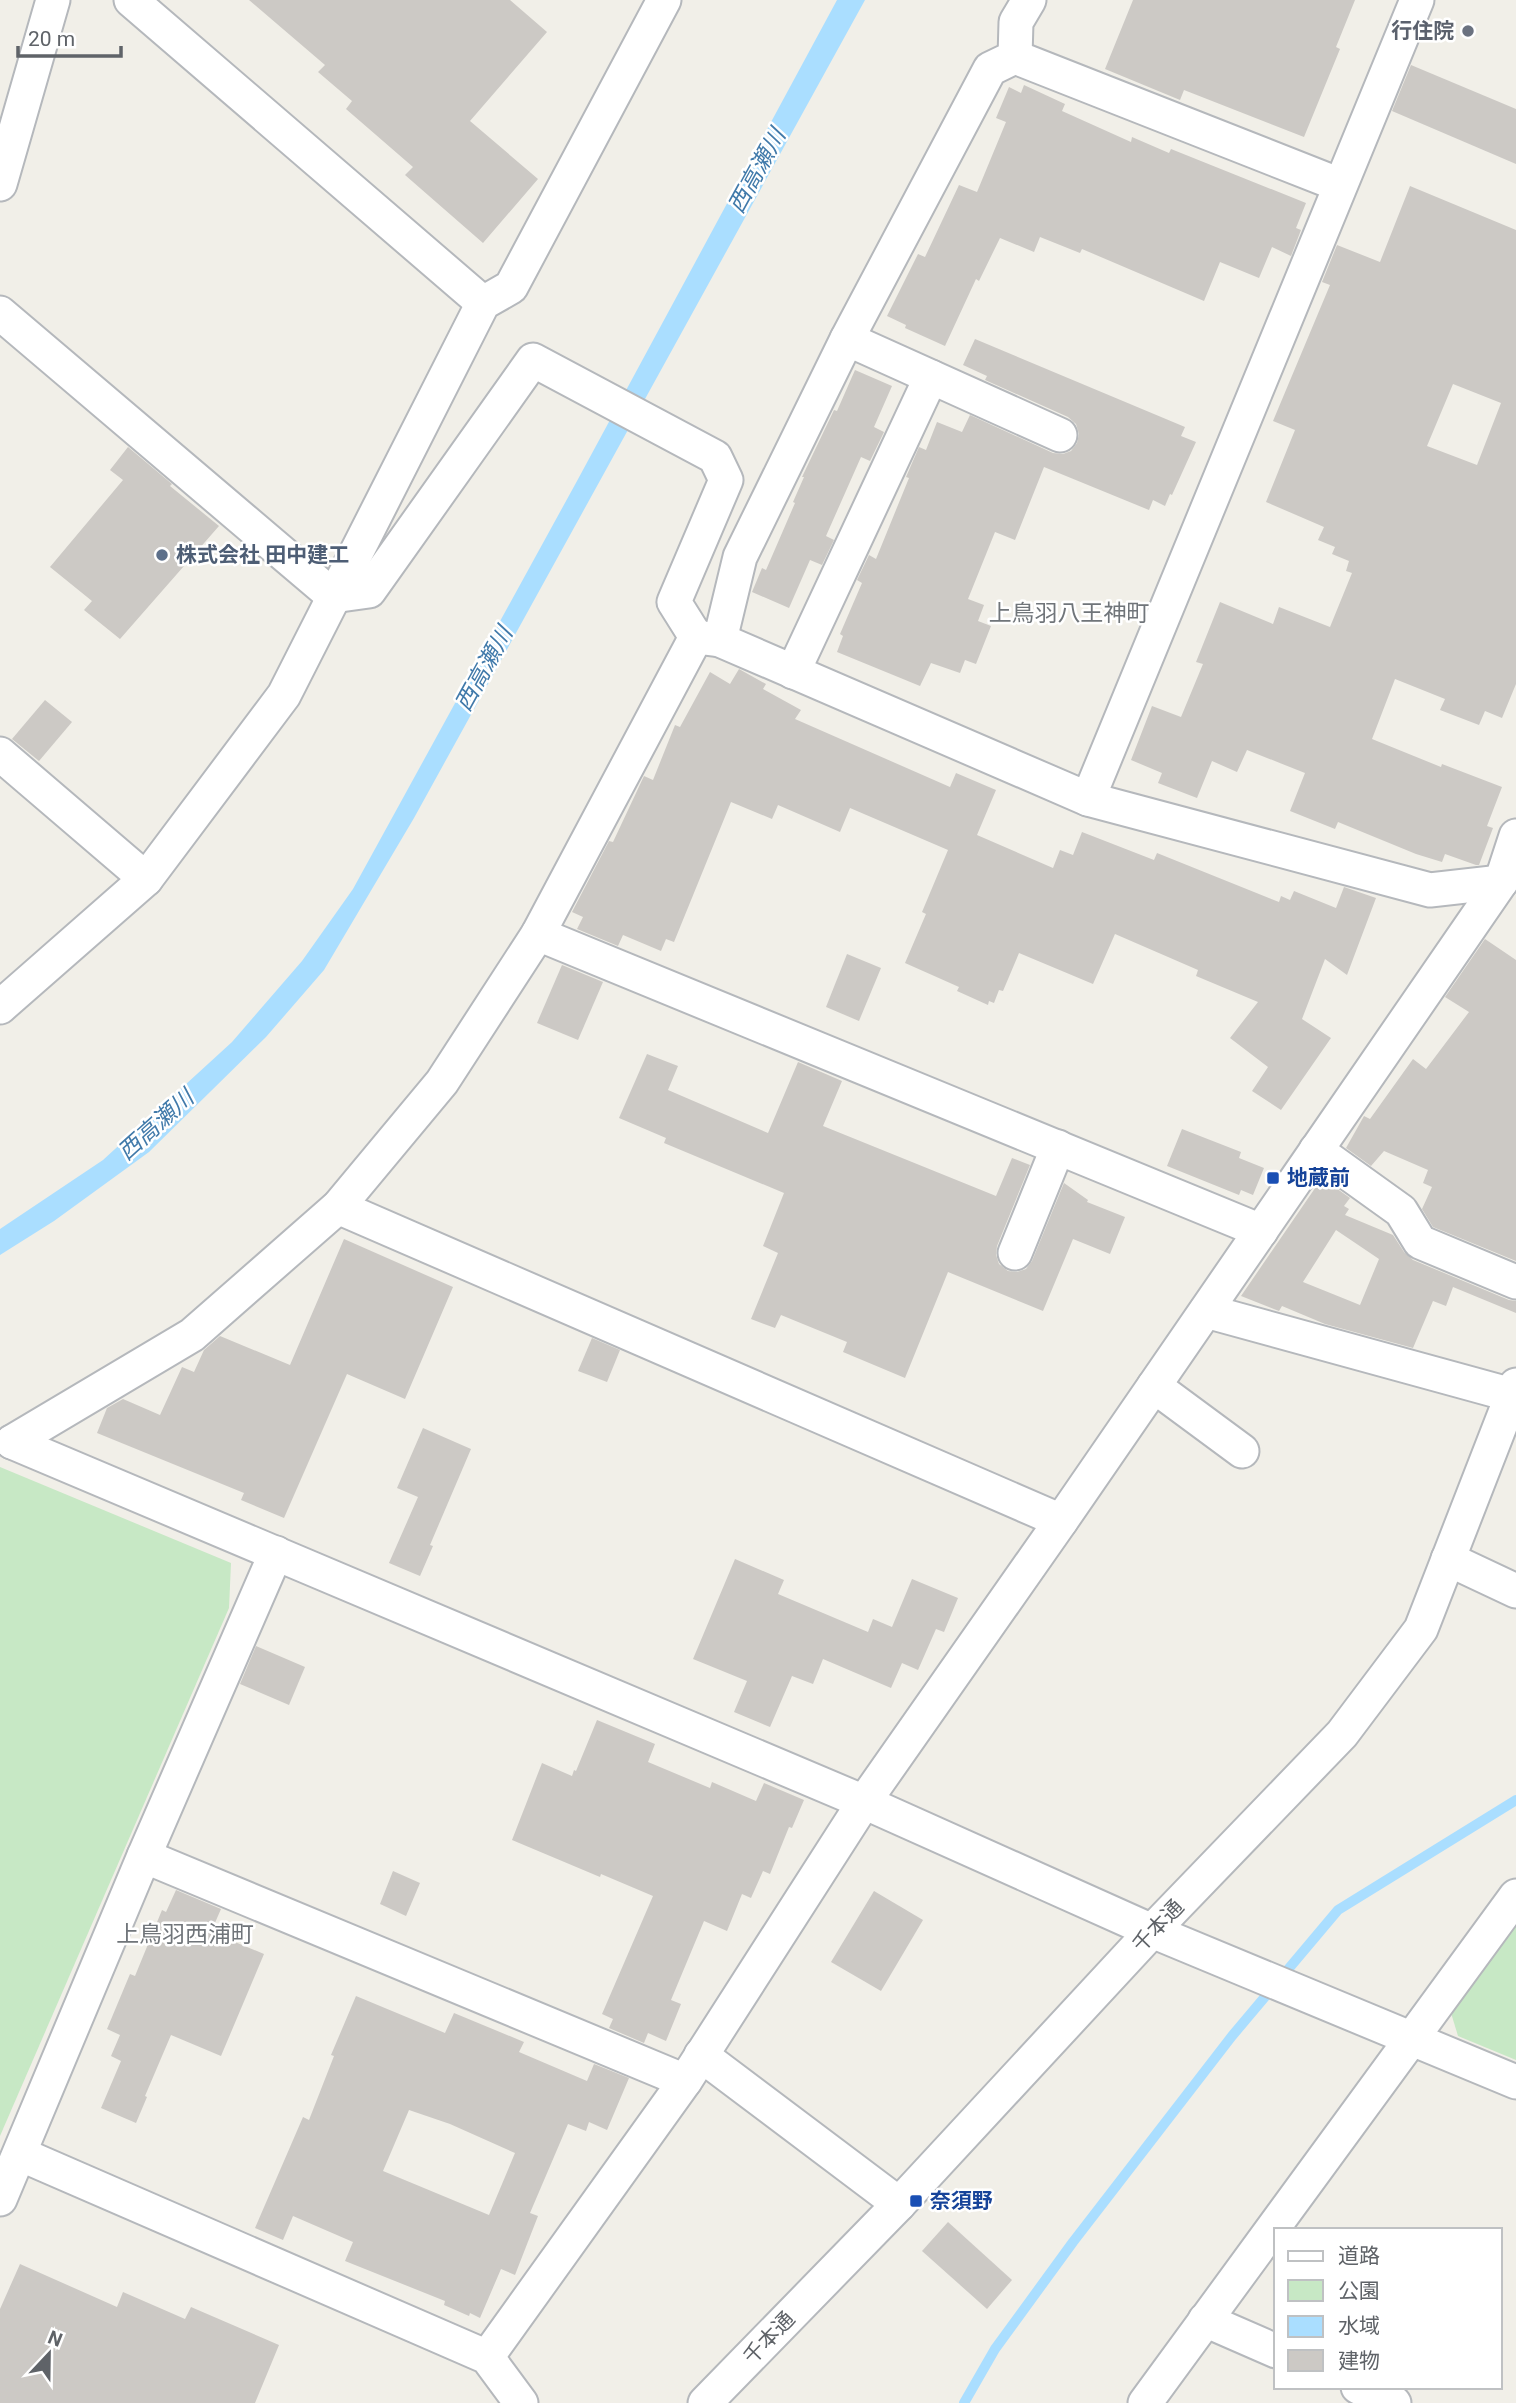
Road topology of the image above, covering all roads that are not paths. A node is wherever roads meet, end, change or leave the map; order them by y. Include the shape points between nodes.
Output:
1 (53, 0) edge
2 (131, 0) edge
3 (1029, 0) edge
4 (1417, 0) edge
5 (653, 5) edge
6 (1015, 57) junction
7 (0, 184) edge
8 (1339, 185) junction
9 (483, 303) junction
10 (0, 313) edge
11 (846, 338) junction
12 (931, 377) junction
13 (1060, 435) dead end
14 (333, 596) junction
15 (708, 638) junction
16 (793, 672) junction
17 (0, 754) edge
18 (1088, 799) junction
19 (1516, 836) edge
20 (146, 879) junction
21 (1509, 891) edge
22 (538, 934) junction
23 (0, 1007) edge
24 (1059, 1147) junction
25 (1316, 1150) junction
26 (338, 1207) junction
27 (1261, 1231) junction
28 (1015, 1253) dead end
29 (1516, 1282) edge
30 (1206, 1311) junction
31 (1154, 1386) junction
32 (1514, 1390) edge
33 (1242, 1451) dead end
34 (1060, 1521) junction
35 (276, 1553) junction
36 (1448, 1559) junction
37 (1516, 1591) edge
38 (864, 1802) junction
39 (144, 1856) junction
40 (1516, 1896) edge
41 (1152, 1931) junction
42 (1412, 2038) junction
43 (693, 2068) junction
44 (1516, 2082) edge
45 (20, 2154) junction
46 (0, 2199) edge
47 (900, 2204) junction
48 (1205, 2320) junction
49 (1274, 2350) edge
50 (487, 2357) junction
51 (1362, 2389) edge
52 (521, 2403) edge
53 (705, 2403) edge
54 (1144, 2403) edge
55 (1394, 2403) edge

1 - 7 street
2 - 9 street
3 - 6 street via 1016,22
4 - 8 street
5 - 9 street via 510,287
6 - 8 street
6 - 11 street via 990,69
8 - 18 street
9 - 14 street
10 - 14 street
11 - 12 street
11 - 15 street via 740,557
12 - 13 street
12 - 16 street
14 - 15 street via 369,592 533,360 715,457 726,480 674,602
14 - 20 street via 284,695
15 - 16 street
15 - 22 street
16 - 18 street
17 - 20 street
18 - 21 street via 1430,890
19 - 21 street
20 - 23 street
21 - 25 street
22 - 24 street
22 - 26 street via 442,1082
24 - 27 street
24 - 28 street
25 - 27 street
25 - 29 street via 1401,1211 1420,1242
26 - 34 street
26 - 35 street via 192,1335 12,1442
27 - 30 street
30 - 31 street
30 - 32 street
31 - 33 street
31 - 34 street
32 - 36 street, 千本通
34 - 38 street
35 - 38 street
35 - 39 street
36 - 37 street
36 - 41 street, 千本通 via 1421,1629 1342,1734
38 - 41 street
38 - 43 street
39 - 43 street
39 - 45 street
40 - 42 street
41 - 42 street
41 - 47 street, 千本通
42 - 44 street
42 - 48 street
43 - 47 street
43 - 50 street
45 - 46 street
45 - 50 street
47 - 53 street, 千本通
48 - 49 street
48 - 54 street
50 - 52 street
51 - 55 street

